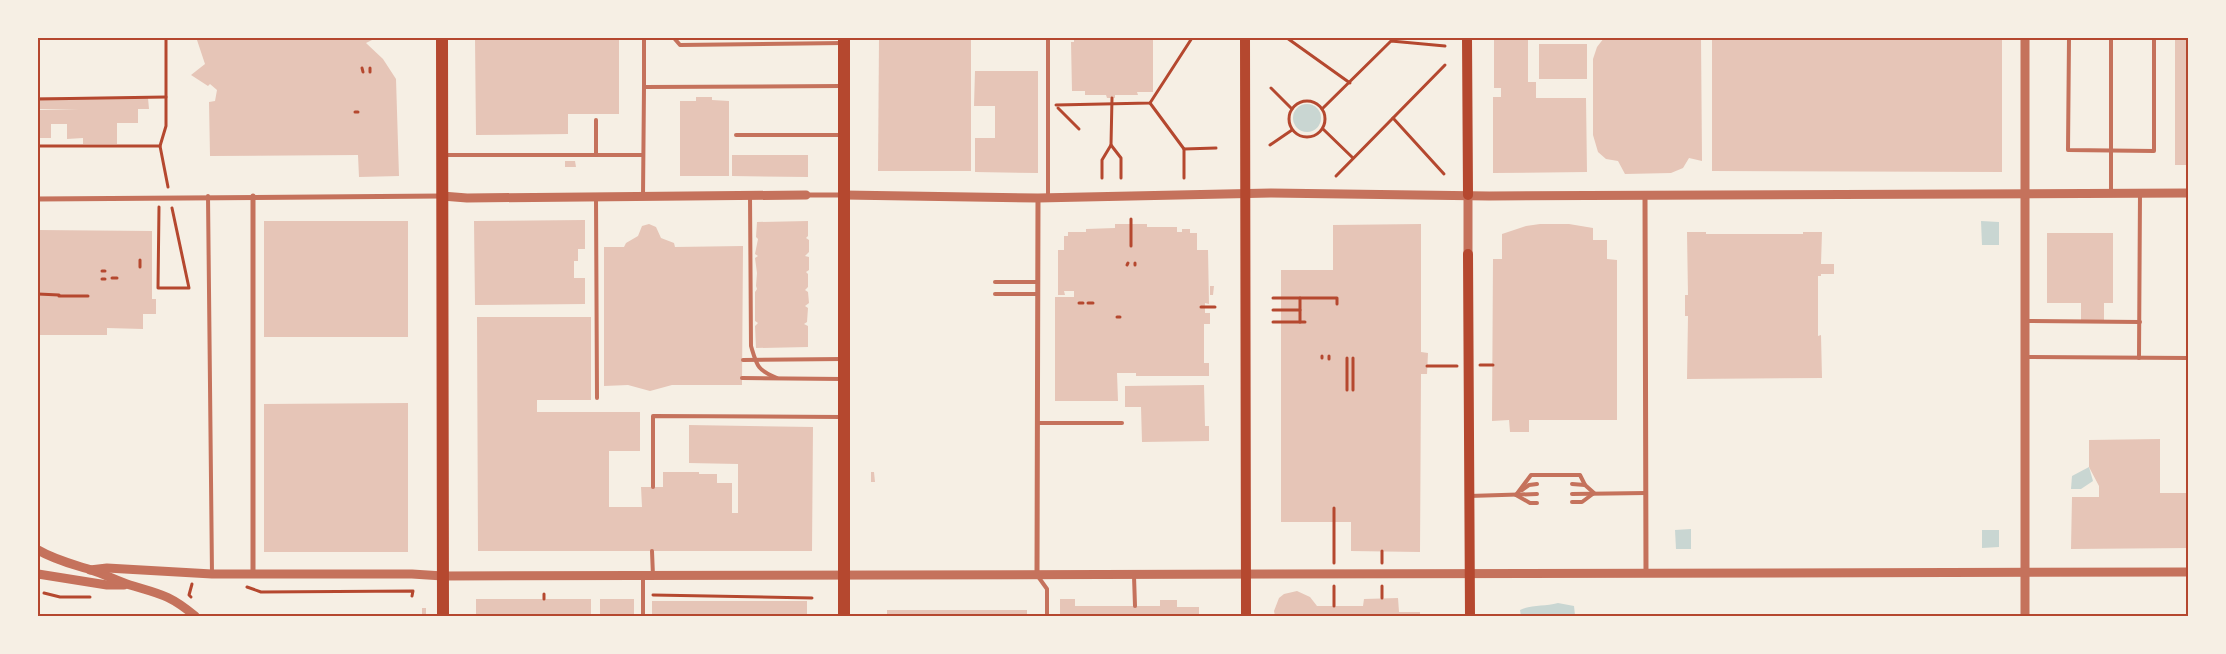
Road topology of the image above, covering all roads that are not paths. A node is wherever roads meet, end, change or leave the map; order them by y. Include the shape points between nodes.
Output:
1 (442, 38) edge
2 (644, 38) edge
3 (674, 38) edge
4 (1048, 38) edge
5 (1244, 38) edge
6 (1467, 38) edge
7 (2025, 38) edge
8 (2068, 38) edge
9 (2111, 38) edge
10 (2154, 38) edge
11 (844, 40) edge
12 (844, 86) junction
13 (644, 87) junction
14 (596, 120) dead end
15 (736, 135) dead end
16 (844, 135) junction
17 (2111, 151) junction
18 (442, 155) junction
19 (596, 155) junction
20 (643, 155) junction
21 (2140, 193) junction
22 (1245, 194) junction
23 (2025, 194) junction
24 (2110, 194) junction
25 (2188, 194) edge
26 (750, 195) junction
27 (806, 195) joint
28 (844, 195) junction
29 (1645, 195) junction
30 (208, 196) junction
31 (253, 196) junction
32 (442, 196) junction
33 (596, 196) junction
34 (643, 196) junction
35 (1468, 196) junction
36 (1043, 198) junction
37 (38, 199) edge
38 (1468, 254) joint
39 (995, 282) dead end
40 (1038, 282) junction
41 (995, 294) dead end
42 (1038, 294) junction
43 (2188, 317) edge
44 (2025, 321) junction
45 (2140, 322) junction
46 (2025, 357) junction
47 (2139, 358) junction
48 (2188, 358) edge
49 (755, 359) junction
50 (844, 359) junction
51 (742, 360) dead end
52 (742, 378) dead end
53 (777, 378) junction
54 (844, 379) junction
55 (597, 398) dead end
56 (844, 417) junction
57 (1038, 423) junction
58 (1122, 423) dead end
59 (1537, 484) dead end
60 (1572, 484) dead end
61 (1585, 485) junction
62 (653, 487) dead end
63 (1594, 493) junction
64 (1646, 493) junction
65 (1537, 494) dead end
66 (1572, 494) dead end
67 (1516, 495) junction
68 (1469, 496) junction
69 (1572, 502) dead end
70 (1537, 503) dead end
71 (38, 550) edge
72 (652, 551) dead end
73 (90, 570) junction
74 (2188, 572) edge
75 (2026, 573) junction
76 (38, 574) edge
77 (212, 574) junction
78 (253, 574) junction
79 (1469, 574) junction
80 (1646, 574) junction
81 (1037, 575) junction
82 (1134, 575) junction
83 (1246, 575) junction
84 (443, 576) junction
85 (643, 576) junction
86 (653, 576) junction
87 (845, 576) junction
88 (130, 585) junction
89 (1134, 606) dead end
90 (195, 616) edge
91 (443, 616) edge
92 (643, 616) edge
93 (844, 616) edge
94 (1047, 616) edge
95 (1246, 616) edge
96 (1470, 616) edge
97 (2025, 616) edge

1 - 18 main road
2 - 13 lane
3 - 11 lane via 680,45
4 - 36 lane
5 - 22 main road
6 - 35 main road
7 - 23 street
8 - 17 lane via 2068,150
9 - 17 lane
10 - 17 lane via 2154,151
11 - 12 main road
12 - 13 lane
12 - 16 main road
13 - 20 lane
14 - 19 lane
15 - 16 lane
16 - 28 main road
17 - 24 lane
18 - 19 lane
18 - 32 main road
19 - 20 lane
20 - 34 lane
21 - 24 street
21 - 25 street
21 - 45 lane
22 - 35 street
22 - 36 street
22 - 83 main road
23 - 24 street
23 - 29 street
23 - 44 street
25 - 43 lane
26 - 27 street
26 - 34 street
26 - 49 lane via 751,346
27 - 28 street
28 - 36 street
28 - 50 main road
29 - 35 street
29 - 64 street
30 - 31 street
30 - 37 street
30 - 77 lane
31 - 32 street
31 - 78 street
32 - 33 street
32 - 84 main road
33 - 34 street
33 - 55 lane
35 - 38 street
36 - 40 street
38 - 68 main road
39 - 40 lane
40 - 42 street
41 - 42 lane
42 - 57 street
44 - 45 lane
44 - 46 street
45 - 47 lane
46 - 47 lane
46 - 75 street
47 - 48 lane
49 - 50 lane
49 - 51 lane
49 - 53 lane via 758,368
50 - 54 main road
52 - 53 lane
53 - 54 lane
54 - 56 main road
56 - 62 lane via 653,416
56 - 87 main road
57 - 58 lane
57 - 81 street
59 - 67 lane via 1529,485
60 - 61 lane
61 - 63 lane
61 - 67 lane via 1580,475 1531,475
63 - 64 lane
63 - 66 lane
63 - 69 lane via 1582,502
64 - 80 street
65 - 67 lane
67 - 68 lane
67 - 70 lane
68 - 79 main road
71 - 73 street
72 - 86 lane
73 - 77 street via 107,568
73 - 88 street
74 - 75 street
75 - 80 street
75 - 97 street
76 - 88 street via 107,585
77 - 78 street
78 - 84 street
79 - 80 street
79 - 83 street
79 - 96 main road
81 - 82 street
81 - 87 street
81 - 94 lane via 1047,589
82 - 83 street
82 - 89 lane
83 - 95 main road
84 - 85 street
84 - 91 main road
85 - 86 street
85 - 92 lane
86 - 87 street
87 - 93 main road
88 - 90 street via 164,595

